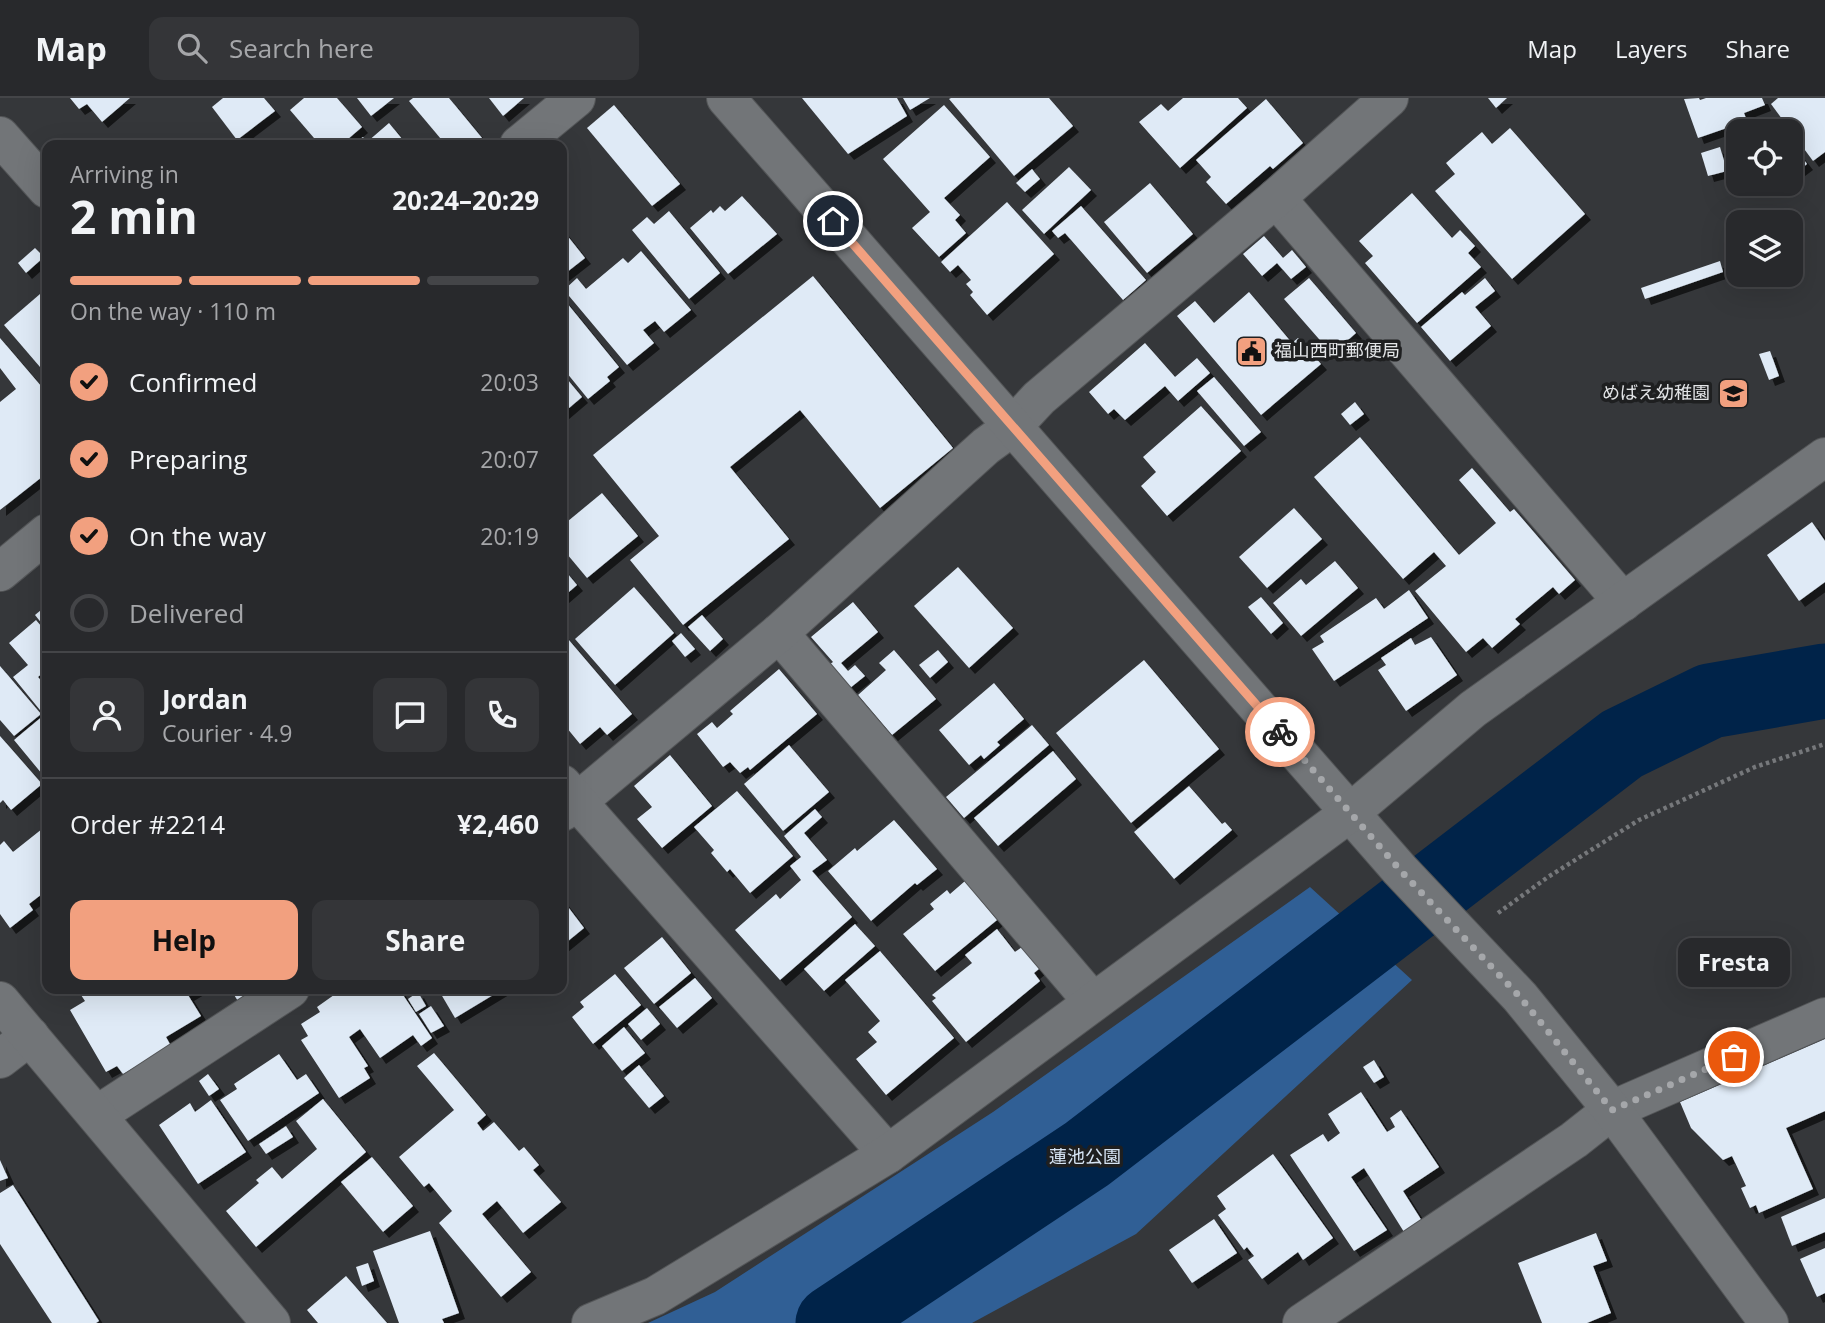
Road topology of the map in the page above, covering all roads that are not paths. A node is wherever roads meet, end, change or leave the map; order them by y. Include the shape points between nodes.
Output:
1 (576, 98) edge
2 (726, 98) edge
3 (1389, 98) edge
4 (0, 136) edge
5 (525, 140) edge
6 (42, 183) edge
7 (1276, 198) junction
8 (1012, 427) junction
9 (1822, 467) edge
10 (42, 537) edge
11 (0, 572) edge
12 (1623, 602) junction
13 (779, 632) junction
14 (567, 800) edge
15 (1351, 812) junction
16 (282, 994) edge
17 (0, 1001) edge
18 (1093, 1002) junction
19 (1825, 1017) edge
20 (30, 1036) junction
21 (0, 1059) edge
22 (1612, 1110) junction
23 (97, 1115) junction
24 (888, 1154) junction
25 (271, 1323) edge
26 (591, 1323) edge
27 (1302, 1323) edge
28 (1769, 1323) edge

1 - 5 street
2 - 8 street
3 - 7 street
4 - 6 street
7 - 8 street via 1039,398
7 - 12 street
8 - 13 street
8 - 15 street
9 - 12 street
10 - 11 street
12 - 15 street via 1473,709
13 - 14 street
13 - 18 street
14 - 24 street
15 - 18 street
15 - 22 street via 1520,997
16 - 23 street
17 - 20 street
18 - 24 street
19 - 22 street
20 - 21 street
20 - 23 street
22 - 27 street
22 - 28 street
23 - 25 street
24 - 26 street via 655,1296

